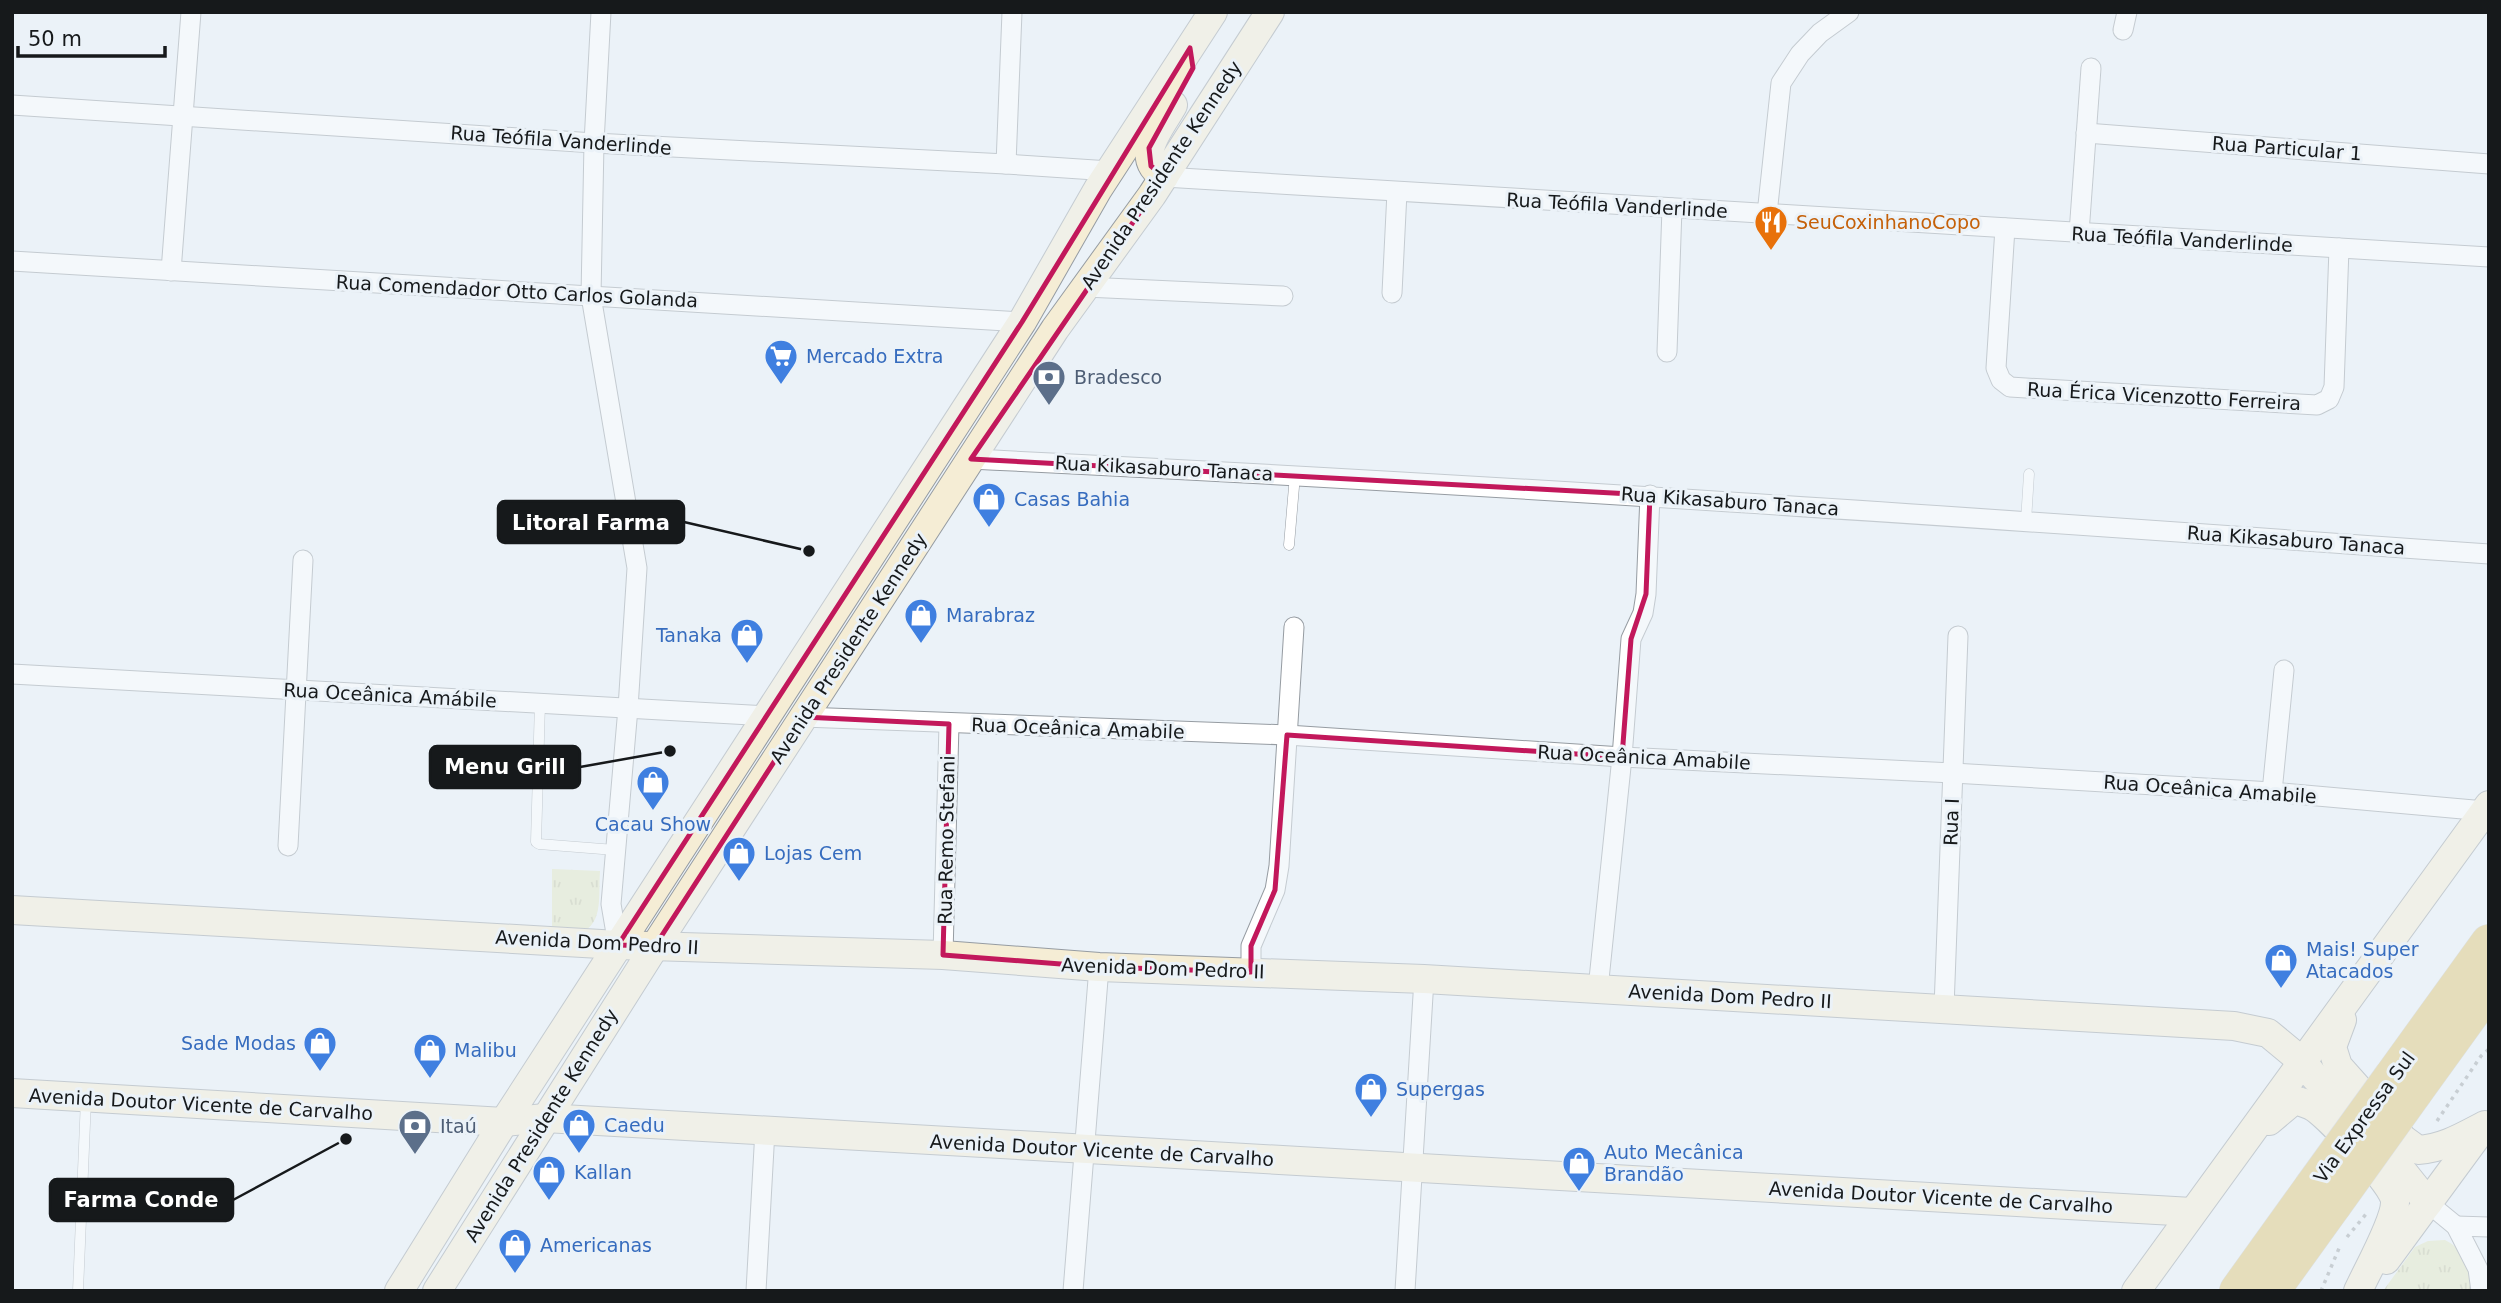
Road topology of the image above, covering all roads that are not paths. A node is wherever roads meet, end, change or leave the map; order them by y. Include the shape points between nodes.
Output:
1 (191, 12) edge
2 (601, 12) edge
3 (1012, 12) edge
4 (1213, 12) edge
5 (1252, 12) edge
6 (1270, 12) edge
7 (1849, 12) edge
8 (1190, 48) junction
9 (2091, 68) dead end
10 (1225, 81) junction
11 (12, 105) edge
12 (183, 115) junction
13 (2086, 133) junction
14 (594, 142) junction
15 (1006, 163) junction
16 (2489, 164) edge
17 (1110, 171) junction
18 (1164, 177) junction
19 (1396, 192) junction
20 (1671, 208) junction
21 (1768, 214) junction
22 (2005, 228) junction
23 (2079, 233) junction
24 (2339, 248) junction
25 (2489, 257) edge
26 (12, 261) edge
27 (172, 271) junction
28 (1085, 287) junction
29 (1392, 293) dead end
30 (591, 296) junction
31 (1283, 296) dead end
32 (1022, 322) junction
33 (1667, 352) dead end
34 (971, 459) junction
35 (1295, 474) junction
36 (2029, 474) dead end
37 (1650, 495) junction
38 (2026, 521) junction
39 (1289, 545) dead end
40 (2489, 554) edge
41 (303, 560) dead end
42 (1294, 628) dead end
43 (1958, 636) dead end
44 (2284, 670) dead end
45 (12, 674) edge
46 (296, 690) junction
47 (540, 703) junction
48 (628, 708) junction
49 (767, 716) junction
50 (803, 717) junction
51 (949, 724) junction
52 (1287, 735) junction
53 (1622, 757) junction
54 (1953, 773) junction
55 (2272, 792) junction
56 (2487, 808) edge
57 (288, 846) dead end
58 (615, 850) junction
59 (12, 910) edge
60 (2489, 943) edge
61 (618, 945) junction
62 (655, 946) junction
63 (943, 955) junction
64 (1099, 967) junction
65 (1251, 972) junction
66 (1424, 979) junction
67 (2489, 988) edge
68 (1598, 989) junction
69 (2352, 994) junction
70 (1944, 1008) junction
71 (2303, 1062) junction
72 (2403, 1084) junction
73 (12, 1093) edge
74 (86, 1097) junction
75 (545, 1118) junction
76 (504, 1122) junction
77 (765, 1130) junction
78 (2483, 1131) edge
79 (2250, 1137) junction
80 (1085, 1149) junction
81 (1413, 1167) junction
82 (2323, 1197) junction
83 (2428, 1203) junction
84 (2192, 1212) junction
85 (2456, 1226) junction
86 (2487, 1227) edge
87 (2468, 1250) junction
88 (78, 1291) edge
89 (399, 1291) edge
90 (436, 1291) edge
91 (756, 1291) edge
92 (1073, 1291) edge
93 (1405, 1291) edge
94 (2136, 1291) edge
95 (2238, 1291) edge
96 (2271, 1291) edge
97 (2358, 1291) edge
98 (2364, 1291) edge
99 (2481, 1291) edge

1 - 12 street
2 - 14 street
3 - 15 street
4 - 8 street, Avenida Presidente Kennedy
5 - 10 street
6 - 10 street, Avenida Presidente Kennedy
7 - 21 street via 1820,33 1781,83
8 - 17 street, Avenida Presidente Kennedy
8 - 18 street via 1193,68 1149,148 1151,166
9 - 13 street
10 - 18 street, Avenida Presidente Kennedy
11 - 12 street, Rua Teófila Vanderlinde
12 - 14 street, Rua Teófila Vanderlinde
12 - 27 street
13 - 16 street, Rua Particular 1
13 - 23 street
14 - 15 street, Rua Teófila Vanderlinde
14 - 30 street
15 - 17 street, Rua Teófila Vanderlinde
17 - 32 street, Avenida Presidente Kennedy
18 - 19 street, Rua Teófila Vanderlinde
18 - 28 street, Avenida Presidente Kennedy
19 - 20 street, Rua Teófila Vanderlinde
19 - 29 street
20 - 21 street, Rua Teófila Vanderlinde
20 - 33 street
21 - 22 street, Rua Teófila Vanderlinde
22 - 23 street, Rua Teófila Vanderlinde
22 - 24 street, Rua Érica Vicenzotto Ferreira via 1996,368 2010,387 2317,405 2329,399 2334,387
23 - 24 street, Rua Teófila Vanderlinde
24 - 25 street, Rua Teófila Vanderlinde
26 - 27 street, Rua Comendador Otto Carlos Golanda
27 - 30 street, Rua Comendador Otto Carlos Golanda
28 - 31 street
28 - 34 street, Avenida Presidente Kennedy
30 - 32 street, Rua Comendador Otto Carlos Golanda
30 - 48 street via 637,568
32 - 49 street, Avenida Presidente Kennedy
34 - 35 street, Rua Kikasaburo Tanaca
34 - 50 street, Avenida Presidente Kennedy
35 - 37 street, Rua Kikasaburo Tanaca
35 - 39 lane
36 - 38 lane
37 - 38 street, Rua Kikasaburo Tanaca
37 - 53 street via 1646,594 1631,639
38 - 40 street, Rua Kikasaburo Tanaca
41 - 46 street
42 - 52 street
43 - 54 street, Rua I
44 - 55 street
45 - 46 street, Rua Oceânica Amábile
46 - 47 street, Rua Oceânica Amábile
46 - 57 street
47 - 48 street, Rua Oceânica Amábile
47 - 58 lane via 536,842
48 - 49 street, Rua Oceânica Amábile
48 - 58 street
49 - 61 street, Avenida Presidente Kennedy
50 - 51 street, Rua Oceânica Amabile
50 - 62 street, Avenida Presidente Kennedy
51 - 52 street, Rua Oceânica Amabile
51 - 63 street, Rua Remo Stefani
52 - 53 street, Rua Oceânica Amabile
52 - 65 street via 1275,890 1251,946
53 - 54 street, Rua Oceânica Amabile
53 - 68 street
54 - 55 street, Rua Oceânica Amabile
54 - 70 street, Rua I
55 - 56 street, Rua Oceânica Amabile
56 - 69 street
58 - 61 street via 611,904
59 - 61 street, Avenida Dom Pedro II
60 - 72 highway, Via Expressa Sul
61 - 62 street, Avenida Dom Pedro II
61 - 76 street, Avenida Presidente Kennedy
62 - 63 street, Avenida Dom Pedro II
62 - 75 street, Avenida Presidente Kennedy
63 - 64 street, Avenida Dom Pedro II
64 - 65 street, Avenida Dom Pedro II
64 - 80 street
65 - 66 street, Avenida Dom Pedro II
66 - 68 street, Avenida Dom Pedro II
66 - 81 street
67 - 72 highway, Via Expressa Sul
68 - 70 street, Avenida Dom Pedro II
69 - 71 street
69 - 78 street via 2332,1047 2338,1066 2403,1139 2418,1150 2433,1149
70 - 71 street, Avenida Dom Pedro II via 2234,1026 2268,1033
71 - 79 street
71 - 83 street, Avenida Dom Pedro II
72 - 82 highway, Via Expressa Sul, bridge
73 - 74 street, Avenida Doutor Vicente de Carvalho
74 - 76 street, Avenida Doutor Vicente de Carvalho
74 - 88 lane
75 - 76 street, Avenida Doutor Vicente de Carvalho
75 - 77 street, Avenida Doutor Vicente de Carvalho
75 - 90 street, Avenida Presidente Kennedy
76 - 89 street, Avenida Presidente Kennedy
77 - 80 street, Avenida Doutor Vicente de Carvalho
77 - 91 street
78 - 83 street
79 - 84 street
79 - 97 street via 2294,1100 2312,1106 2390,1186 2395,1200 2392,1217
80 - 81 street, Avenida Doutor Vicente de Carvalho
80 - 92 street
81 - 84 street, Avenida Doutor Vicente de Carvalho
81 - 93 street
82 - 95 highway, Via Expressa Sul
82 - 96 highway, Via Expressa Sul
83 - 85 street
83 - 98 street
84 - 94 street
85 - 86 street
85 - 87 street
86 - 87 street via 2472,1236
87 - 99 street via 2478,1269

